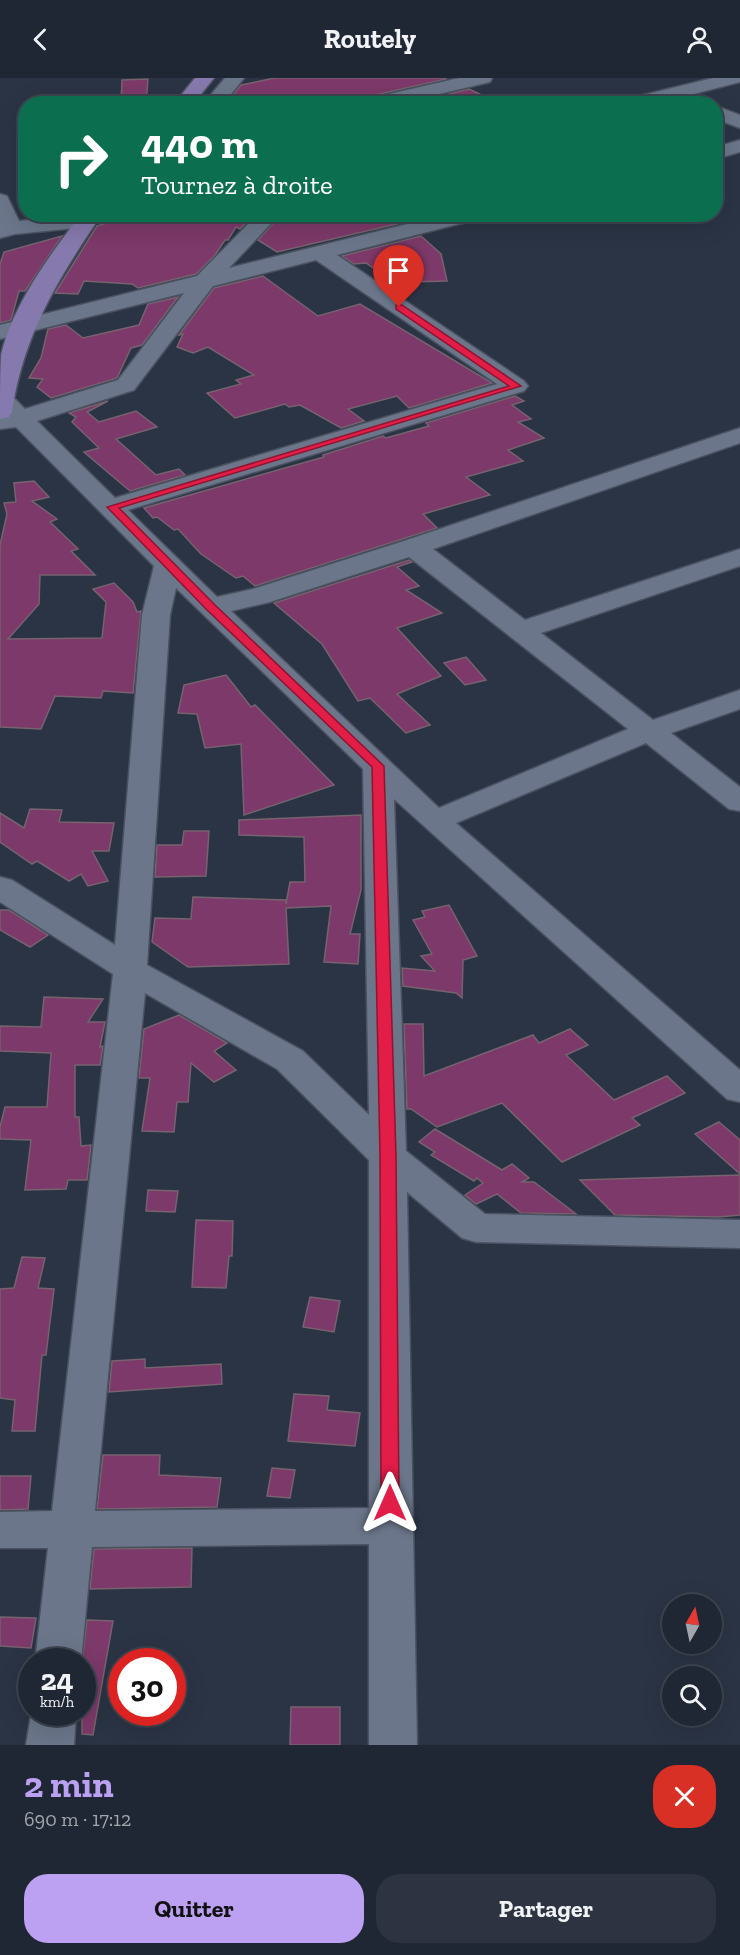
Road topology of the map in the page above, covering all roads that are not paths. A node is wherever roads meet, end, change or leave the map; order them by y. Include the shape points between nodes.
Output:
1 (228, 78) edge
2 (235, 78) edge
3 (483, 78) edge
4 (735, 78) edge
5 (203, 81) edge
6 (644, 82) dead end
7 (670, 94) junction
8 (190, 96) edge
9 (219, 96) edge
10 (405, 96) edge
11 (662, 96) edge
12 (675, 96) edge
13 (723, 115) edge
14 (740, 122) edge
15 (740, 146) edge
16 (723, 151) edge
17 (0, 200) edge
18 (61, 222) edge
19 (87, 222) edge
20 (262, 222) edge
21 (444, 222) edge
22 (6, 230) edge
23 (321, 254) junction
24 (202, 284) junction
25 (22, 326) junction
26 (0, 332) edge
27 (6, 413) edge
28 (740, 435) edge
29 (112, 507) junction
30 (413, 547) junction
31 (740, 557) edge
32 (168, 563) junction
33 (211, 607) junction
34 (521, 631) junction
35 (740, 699) edge
36 (649, 731) junction
37 (378, 766) junction
38 (740, 802) edge
39 (435, 821) junction
40 (0, 887) edge
41 (130, 970) junction
42 (740, 1090) edge
43 (388, 1156) junction
44 (740, 1234) edge
45 (391, 1526) junction
46 (71, 1528) junction
47 (0, 1530) edge
48 (59, 1648) edge
49 (52, 1726) edge
50 (50, 1745) edge
51 (393, 1745) edge

1 - 5 street
2 - 9 street
3 - 10 street
4 - 7 street
5 - 8 main road
6 - 7 street
7 - 11 street
7 - 12 street
13 - 14 street
15 - 16 street
17 - 22 street
18 - 22 street
19 - 25 main road
20 - 24 street
21 - 23 street
23 - 24 street
23 - 29 street via 516,386
24 - 25 street
24 - 27 street via 126,385
25 - 26 street
25 - 27 main road
27 - 29 street
28 - 30 street
29 - 32 street
30 - 33 street via 260,596
30 - 34 street
31 - 34 street
32 - 33 street
32 - 41 street via 156,615
33 - 37 street
34 - 36 street
35 - 36 street
36 - 38 street
36 - 39 street
37 - 39 street
37 - 43 street
39 - 42 street
40 - 41 street
41 - 43 street via 291,1060
41 - 46 street
43 - 44 street via 476,1228
43 - 45 street
45 - 46 street
45 - 51 street
46 - 47 street
46 - 48 street
49 - 50 street

